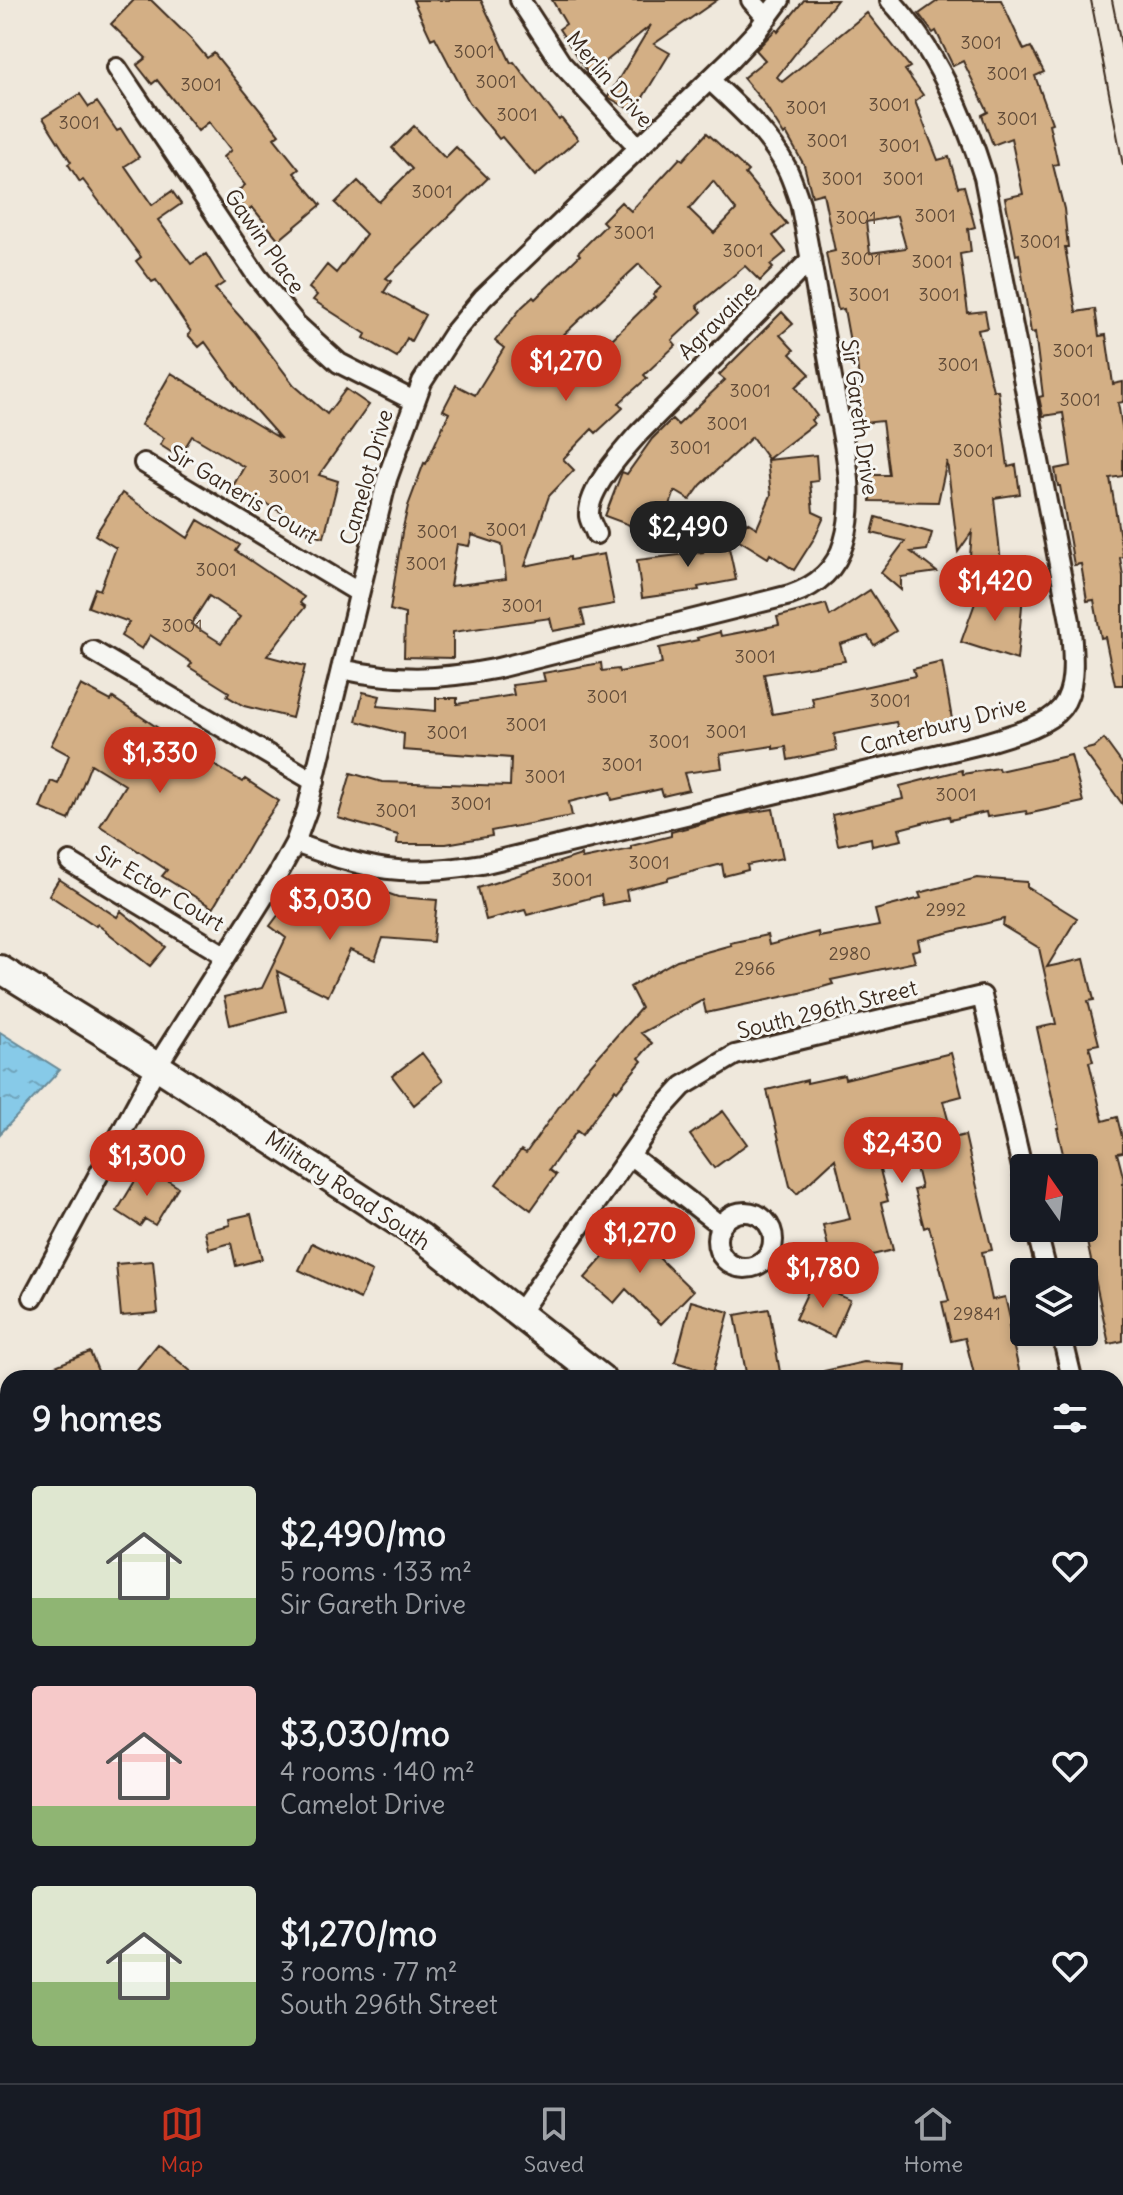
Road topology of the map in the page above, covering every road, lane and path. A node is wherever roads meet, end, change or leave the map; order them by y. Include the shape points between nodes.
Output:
1 (520, 0) edge
2 (751, 0) edge
3 (780, 0) edge
4 (894, 1) edge
5 (767, 18) junction
6 (117, 68) dead end
7 (710, 80) junction
8 (639, 148) junction
9 (811, 259) junction
10 (414, 401) junction
11 (144, 463) dead end
12 (596, 534) dead end
13 (358, 592) junction
14 (93, 651) dead end
15 (341, 669) junction
16 (315, 782) junction
17 (295, 843) junction
18 (70, 862) dead end
19 (226, 956) junction
20 (0, 969) edge
21 (157, 1066) junction
22 (1019, 1154) edge
23 (631, 1156) junction
24 (721, 1226) dead end
25 (33, 1297) dead end
26 (519, 1313) junction
27 (1064, 1346) edge
28 (591, 1370) edge
29 (1070, 1370) edge

1 - 8 street, Merlin Drive via 561,63
2 - 5 street
3 - 5 street, Camelot Drive
4 - 17 street, Canterbury Drive via 951,96 984,177 1070,621 1074,677 1065,704 1039,725 981,744 482,864 431,872 390,871
5 - 7 street, Camelot Drive
6 - 10 street, Gawin Place via 257,276 296,324 339,363
7 - 8 street, Camelot Drive
7 - 9 street, Sir Gareth Drive via 757,126 786,167 800,203
8 - 10 street, Camelot Drive via 483,298 440,352
9 - 12 street, Agravaine via 620,455 591,503
9 - 15 street, Sir Gareth Drive via 849,499 844,543 824,577 763,603 478,672 410,679
10 - 13 street, Camelot Drive
11 - 13 street, Sir Ganeris Court
13 - 15 street, Camelot Drive
14 - 16 street
15 - 16 street, Camelot Drive
16 - 17 street, Camelot Drive
17 - 19 street, Camelot Drive
18 - 19 street, Sir Ector Court
19 - 21 street, Camelot Drive
20 - 21 main road, Military Road South
21 - 25 street, Camelot Drive
21 - 26 main road, Military Road South via 421,1237
22 - 23 street, South 296th Street via 982,996 735,1055 683,1086
23 - 24 street
23 - 26 street, South 296th Street
26 - 28 main road, Military Road South
27 - 29 street

